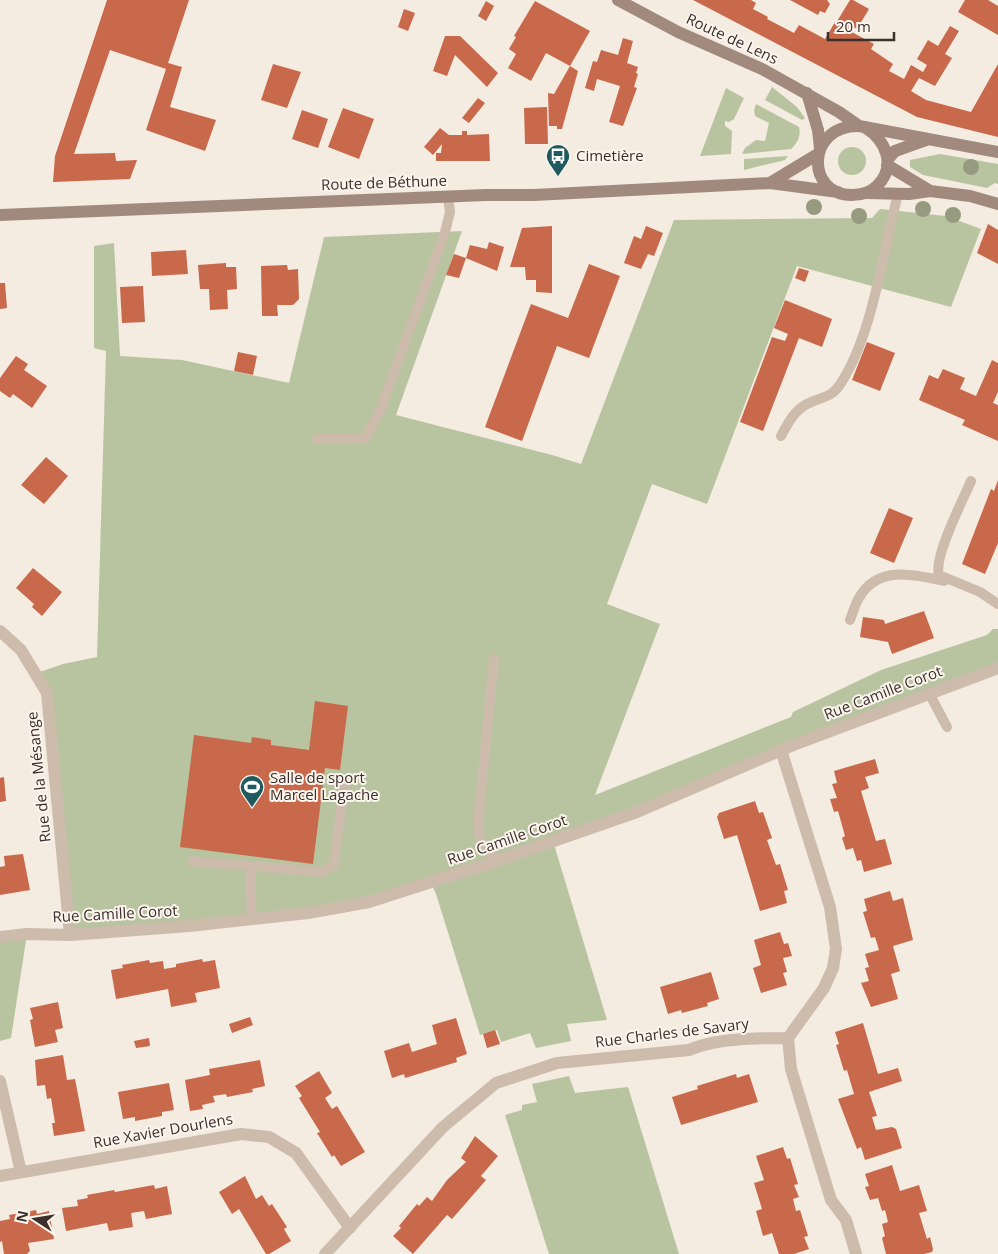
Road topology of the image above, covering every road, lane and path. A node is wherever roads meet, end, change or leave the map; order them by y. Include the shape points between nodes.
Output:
1 (618, 0) edge
2 (807, 93) junction
3 (862, 127) junction
4 (926, 140) junction
5 (819, 151) junction
6 (998, 152) edge
7 (888, 162) junction
8 (770, 183) junction
9 (930, 191) junction
10 (838, 192) junction
11 (867, 193) junction
12 (898, 194) junction
13 (448, 197) junction
14 (998, 204) edge
15 (0, 215) edge
16 (781, 436) dead end
17 (316, 439) dead end
18 (971, 481) dead end
19 (956, 583) junction
20 (998, 604) edge
21 (850, 620) dead end
22 (0, 632) edge
23 (494, 659) dead end
24 (998, 668) edge
25 (929, 693) junction
26 (947, 727) dead end
27 (781, 750) junction
28 (345, 780) dead end
29 (192, 861) dead end
30 (496, 862) junction
31 (250, 867) junction
32 (252, 920) junction
33 (70, 935) junction
34 (0, 937) edge
35 (788, 1038) junction
36 (0, 1081) edge
37 (21, 1172) junction
38 (0, 1176) edge
39 (350, 1228) junction
40 (325, 1254) edge
41 (856, 1254) edge

1 - 2 main road, Route de Lens
2 - 3 main road, Route de Lens
2 - 5 main road via 818,130
3 - 4 main road
3 - 5 main road via 839,128 831,133
3 - 7 main road via 877,135 885,146
4 - 6 main road
4 - 7 main road via 895,151
5 - 8 main road
5 - 10 main road via 821,176
7 - 9 main road
7 - 11 main road via 884,176
8 - 10 main road, Route de Béthune
8 - 13 main road, Route de Béthune
9 - 12 main road
9 - 14 main road via 970,196
10 - 11 main road via 847,195
11 - 12 main road
12 - 16 lane via 876,287 852,362 841,384 828,398 808,404 794,414
13 - 15 main road, Route de Béthune
13 - 17 lane via 450,212 445,232 380,411 365,439
18 - 19 lane via 937,569 939,575
19 - 20 lane via 980,592
19 - 21 lane via 893,573 868,586
22 - 33 street, Rue de la Mésange via 21,650 47,693
23 - 30 lane via 478,824 480,839
24 - 25 street, Rue Camille Corot
25 - 26 lane
25 - 27 street, Rue Camille Corot
27 - 30 street, Rue Camille Corot via 637,812
27 - 35 street via 830,907 836,949 833,968 824,988
28 - 31 lane via 334,865 321,872
29 - 31 lane
30 - 32 street, Rue Camille Corot via 369,902
31 - 32 lane
32 - 33 street, Rue Camille Corot
33 - 34 street, Rue Camille Corot
35 - 39 street, Rue Charles de Savary via 556,1063 496,1083 443,1127
35 - 41 street via 792,1069 831,1200 846,1220
36 - 37 street
37 - 38 street, Rue Xavier Dourlens
37 - 39 street, Rue Xavier Dourlens via 241,1134 269,1137 296,1154
39 - 40 street, Rue Charles de Savary

